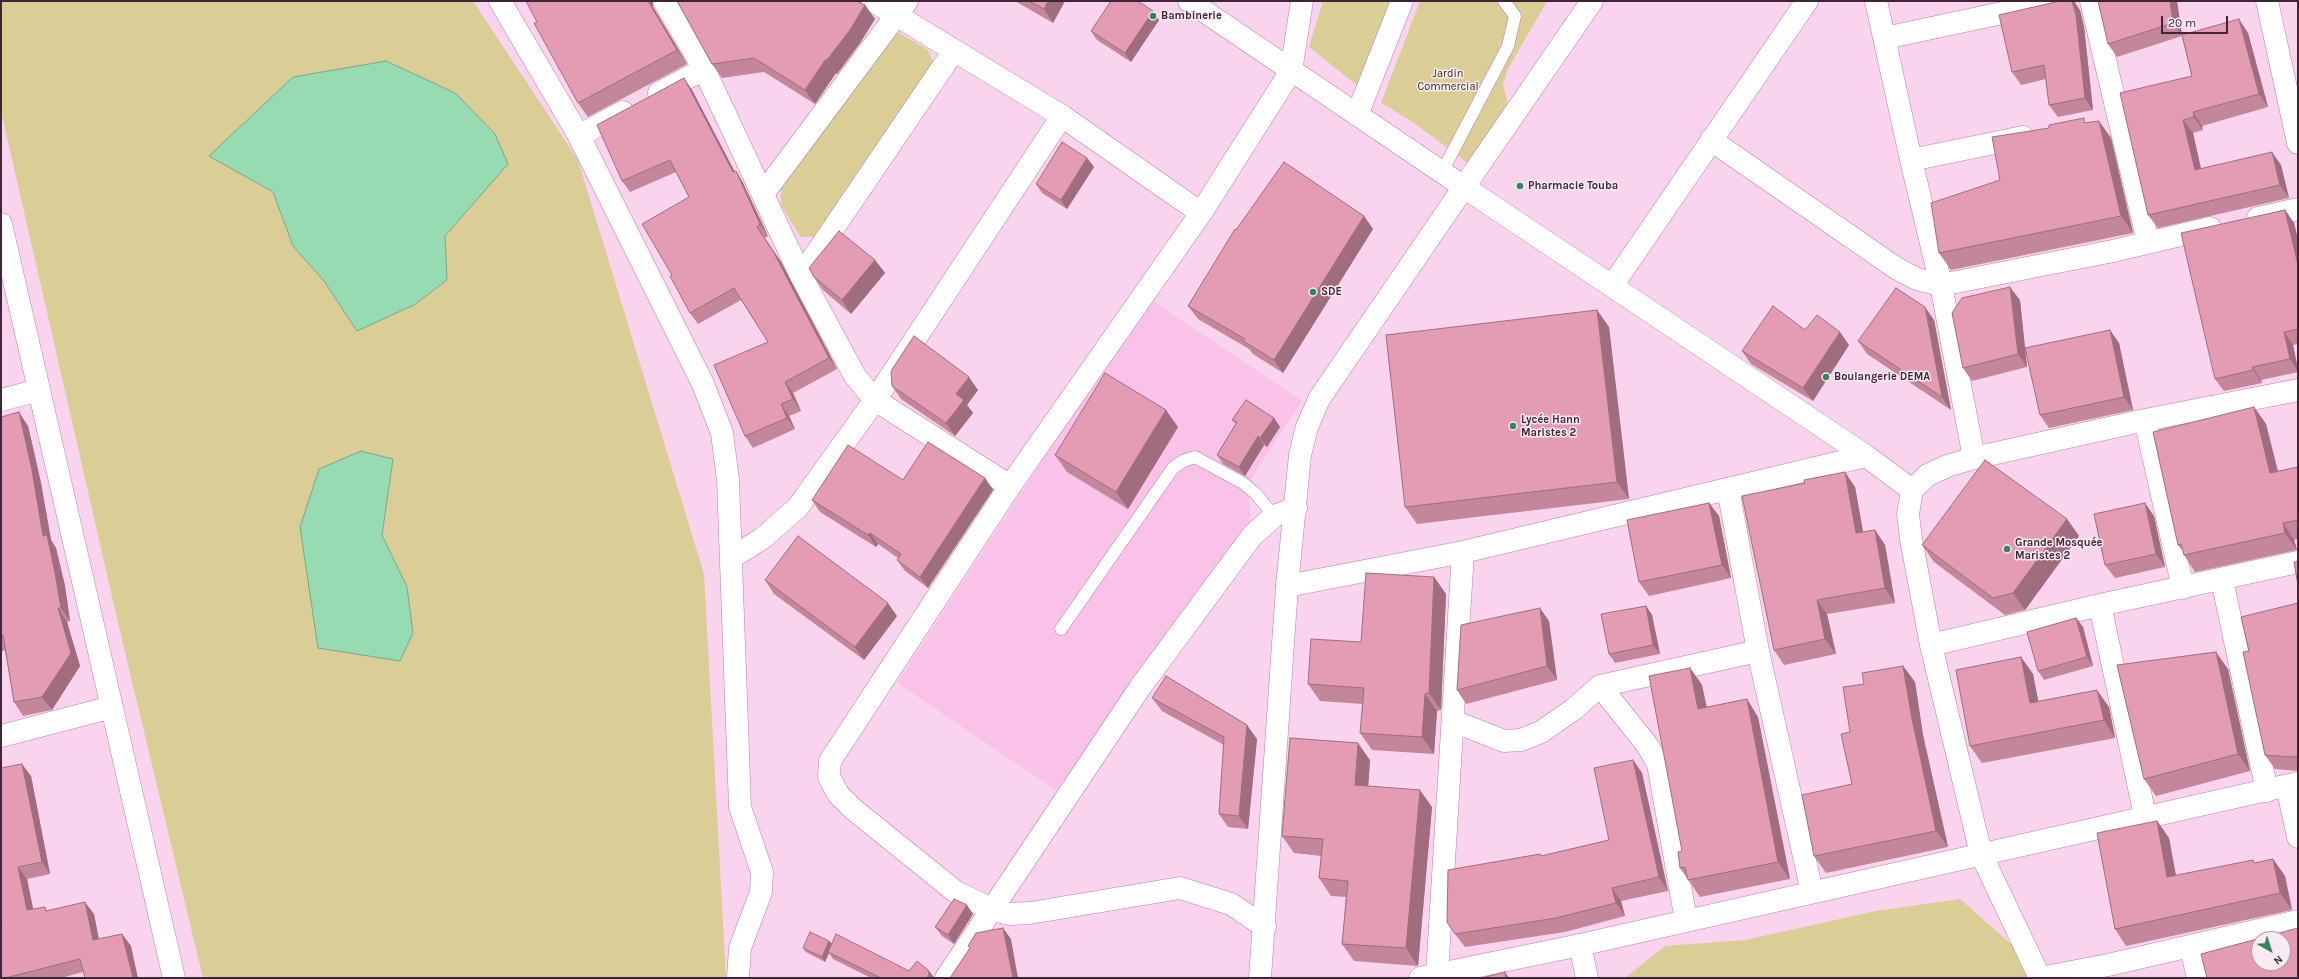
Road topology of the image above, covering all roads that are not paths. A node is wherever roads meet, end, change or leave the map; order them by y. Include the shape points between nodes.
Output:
1 (500, 1) edge
2 (664, 1) edge
3 (873, 1) edge
4 (1189, 1) edge
5 (1302, 1) edge
6 (1402, 1) edge
7 (1504, 1) edge
8 (1592, 1) edge
9 (1807, 1) edge
10 (1876, 1) edge
11 (2058, 1) edge
12 (2091, 1) edge
13 (2267, 1) edge
14 (902, 9) edge
15 (1885, 38) junction
16 (953, 52) junction
17 (704, 69) junction
18 (1291, 71) junction
19 (1357, 115) junction
20 (1062, 116) junction
21 (2041, 134) edge
22 (579, 136) junction
23 (1710, 140) junction
24 (2298, 143) edge
25 (1910, 160) junction
26 (1442, 172) junction
27 (1464, 187) junction
28 (763, 194) junction
29 (2298, 209) edge
30 (1201, 213) junction
31 (1, 224) edge
32 (2148, 242) junction
33 (801, 276) junction
34 (1942, 285) junction
35 (1612, 286) junction
36 (39, 390) junction
37 (2298, 390) edge
38 (1, 400) edge
39 (875, 400) junction
40 (2145, 420) junction
41 (1866, 456) junction
42 (1974, 458) junction
43 (1010, 486) junction
44 (1728, 489) junction
45 (1912, 490) junction
46 (1296, 508) junction
47 (1274, 516) junction
48 (1464, 552) junction
49 (730, 558) junction
50 (2298, 562) edge
51 (2222, 580) junction
52 (1287, 586) junction
53 (2183, 588) junction
54 (2100, 605) junction
55 (1061, 629) dead end
56 (1931, 645) junction
57 (1758, 651) junction
58 (1600, 686) junction
59 (112, 707) junction
60 (1453, 721) junction
61 (1, 736) edge
62 (2284, 787) edge
63 (2145, 816) junction
64 (2298, 837) edge
65 (1981, 854) junction
66 (1812, 892) junction
67 (993, 910) junction
68 (1686, 920) junction
69 (2298, 921) edge
70 (1265, 927) junction
71 (1580, 945) junction
72 (2191, 947) junction
73 (1428, 976) edge
74 (174, 978) edge
75 (738, 978) edge
76 (946, 978) edge
77 (1260, 978) edge
78 (1587, 978) edge
79 (2040, 978) edge
80 (2198, 978) edge

1 - 22 street
2 - 17 street
3 - 14 street
4 - 18 street
5 - 18 street
6 - 19 street
7 - 26 lane via 1515,16 1508,46
8 - 27 street
9 - 23 street
10 - 15 street
11 - 15 street
12 - 32 street via 2110,120
13 - 24 street
14 - 16 street
14 - 28 street
15 - 25 street
16 - 20 street
16 - 33 street
17 - 22 street
17 - 28 street
18 - 19 street
18 - 30 street
19 - 26 street
20 - 30 street
20 - 39 street
21 - 25 street
22 - 49 street via 703,384 722,433 728,480
23 - 34 street via 1896,268 1918,279
23 - 35 street
25 - 34 street
26 - 27 street
27 - 35 street
27 - 46 street via 1319,399 1307,427 1300,455
28 - 33 street
29 - 32 street
30 - 43 street
31 - 36 street
32 - 34 street
33 - 39 street via 855,376
34 - 42 street
35 - 41 street
36 - 38 street
36 - 59 street
37 - 40 street
39 - 43 street
39 - 49 street via 798,507 763,538
40 - 42 street
40 - 53 street
41 - 44 street
41 - 45 street
42 - 45 street via 1947,466 1928,476
43 - 67 street via 830,761 829,777 838,794 871,824 956,892
44 - 48 street
44 - 57 street
45 - 56 street via 1908,520
46 - 47 street
46 - 52 street
47 - 55 lane via 1243,483 1195,457 1183,461 1173,468
47 - 67 street via 1252,536 1139,689
48 - 52 street
48 - 60 street
49 - 75 street via 740,806 762,872 761,892 740,948
50 - 51 street
51 - 53 street
51 - 62 street
52 - 70 street
53 - 54 street
54 - 56 street
54 - 63 street
56 - 65 street
57 - 58 street
57 - 66 street
58 - 60 street via 1574,709 1541,732 1521,740 1504,742
58 - 68 street via 1647,744 1658,764
59 - 61 street
59 - 74 street
60 - 73 street
62 - 63 street
62 - 64 street
63 - 65 street
65 - 66 street
65 - 79 street
66 - 68 street
67 - 70 street via 1010,914 1030,913 1180,888 1231,904
67 - 76 street
68 - 71 street
69 - 72 street
70 - 77 street
71 - 73 street
71 - 78 street
72 - 79 street
72 - 80 street

